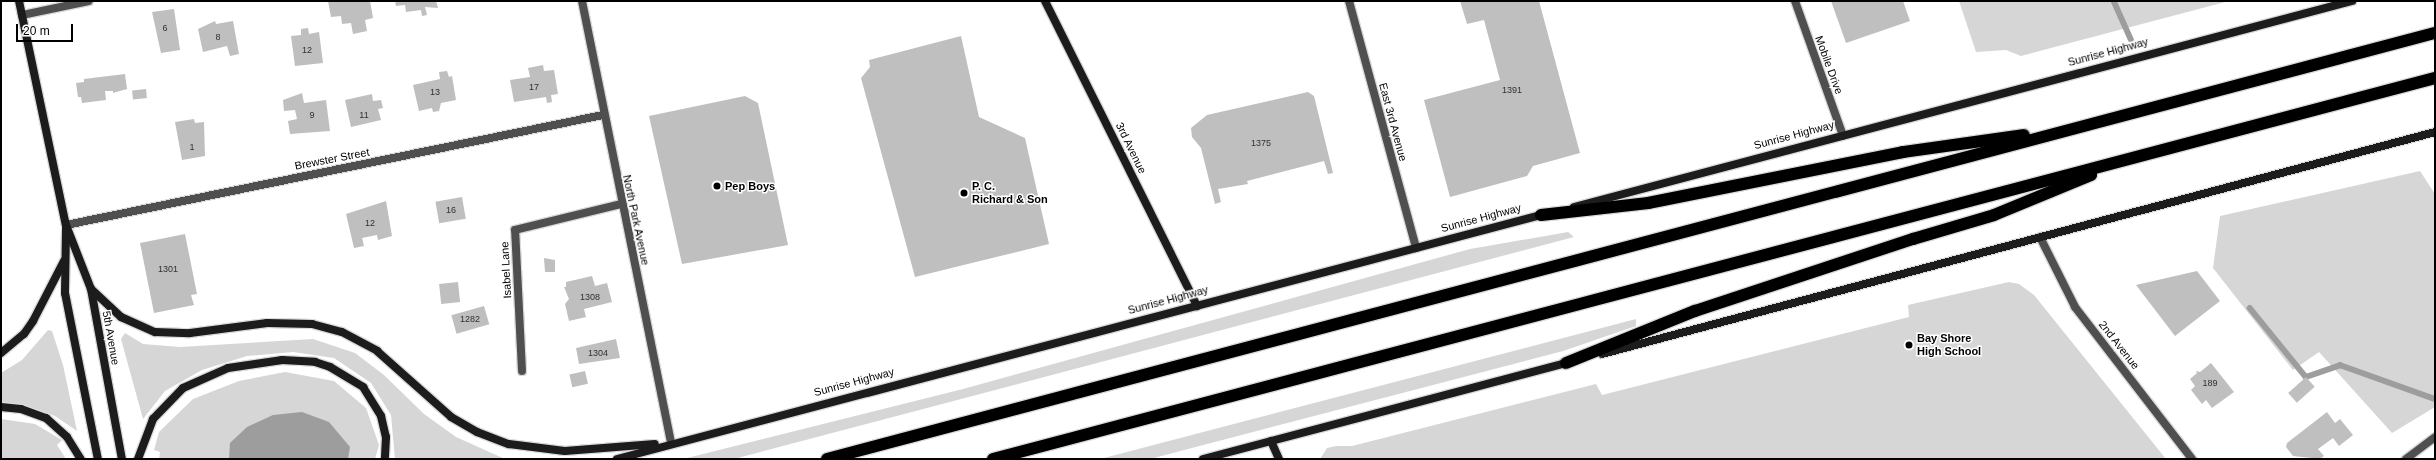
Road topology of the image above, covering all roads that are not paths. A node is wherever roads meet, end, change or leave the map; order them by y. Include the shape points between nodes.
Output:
1 (19, 1) edge
2 (89, 1) edge
3 (582, 1) edge
4 (1045, 1) edge
5 (1349, 1) edge
6 (1795, 1) edge
7 (2352, 1) edge
8 (22, 14) junction
9 (2435, 33) edge
10 (2435, 78) edge
11 (603, 115) junction
12 (2079, 128) junction
13 (2435, 132) edge
14 (1843, 136) junction
15 (2135, 157) junction
16 (621, 204) junction
17 (1541, 215) junction
18 (66, 225) junction
19 (2040, 237) junction
20 (1416, 248) junction
21 (65, 259) junction
22 (91, 289) junction
23 (1197, 306) junction
24 (1, 354) edge
25 (1566, 363) junction
26 (522, 372) dead end
27 (1, 407) edge
28 (2435, 437) edge
29 (1271, 441) junction
30 (671, 443) junction
31 (81, 459) edge
32 (98, 459) edge
33 (122, 459) edge
34 (138, 459) edge
35 (385, 459) edge
36 (617, 459) edge
37 (827, 459) edge
38 (993, 459) edge
39 (1203, 459) edge
40 (1279, 459) edge
41 (2192, 459) edge
42 (2406, 459) edge

1 - 8 main road, 5th Avenue
2 - 8 street
3 - 11 street, North Park Avenue
4 - 23 main road, 3rd Avenue
5 - 20 street, East 3rd Avenue
6 - 14 street, Mobile Drive
7 - 14 main road, Sunrise Highway
8 - 18 main road, 5th Avenue
9 - 12 highway
10 - 15 highway
11 - 16 street, North Park Avenue
11 - 18 street, Brewster Street
12 - 17 highway via 1903,152 1648,203
12 - 37 highway
13 - 19 main road
14 - 17 main road, Sunrise Highway
15 - 25 highway via 1994,215 1695,311
15 - 38 highway
16 - 26 street, Isabel Lane via 515,230
16 - 30 street, North Park Avenue
17 - 20 main road, Sunrise Highway
18 - 21 main road, 5th Avenue
18 - 22 main road, 5th Avenue
19 - 25 main road
19 - 41 street, 2nd Avenue via 2076,307
20 - 23 main road, Sunrise Highway
21 - 24 main road via 33,321 24,334
21 - 32 main road, 5th Avenue via 65,293
22 - 30 main road via 121,318 156,332 190,333 280,322 312,324 342,332 377,351 451,417 477,432 509,444 565,451
22 - 33 main road, 5th Avenue
23 - 30 main road, Sunrise Highway
25 - 29 main road
27 - 31 main road via 21,409 46,418 64,432
28 - 42 street
29 - 39 main road
29 - 40 main road
30 - 36 main road, Sunrise Highway
34 - 35 main road via 153,418 183,388 228,368 282,360 315,362 330,367 363,387 371,397 382,421

